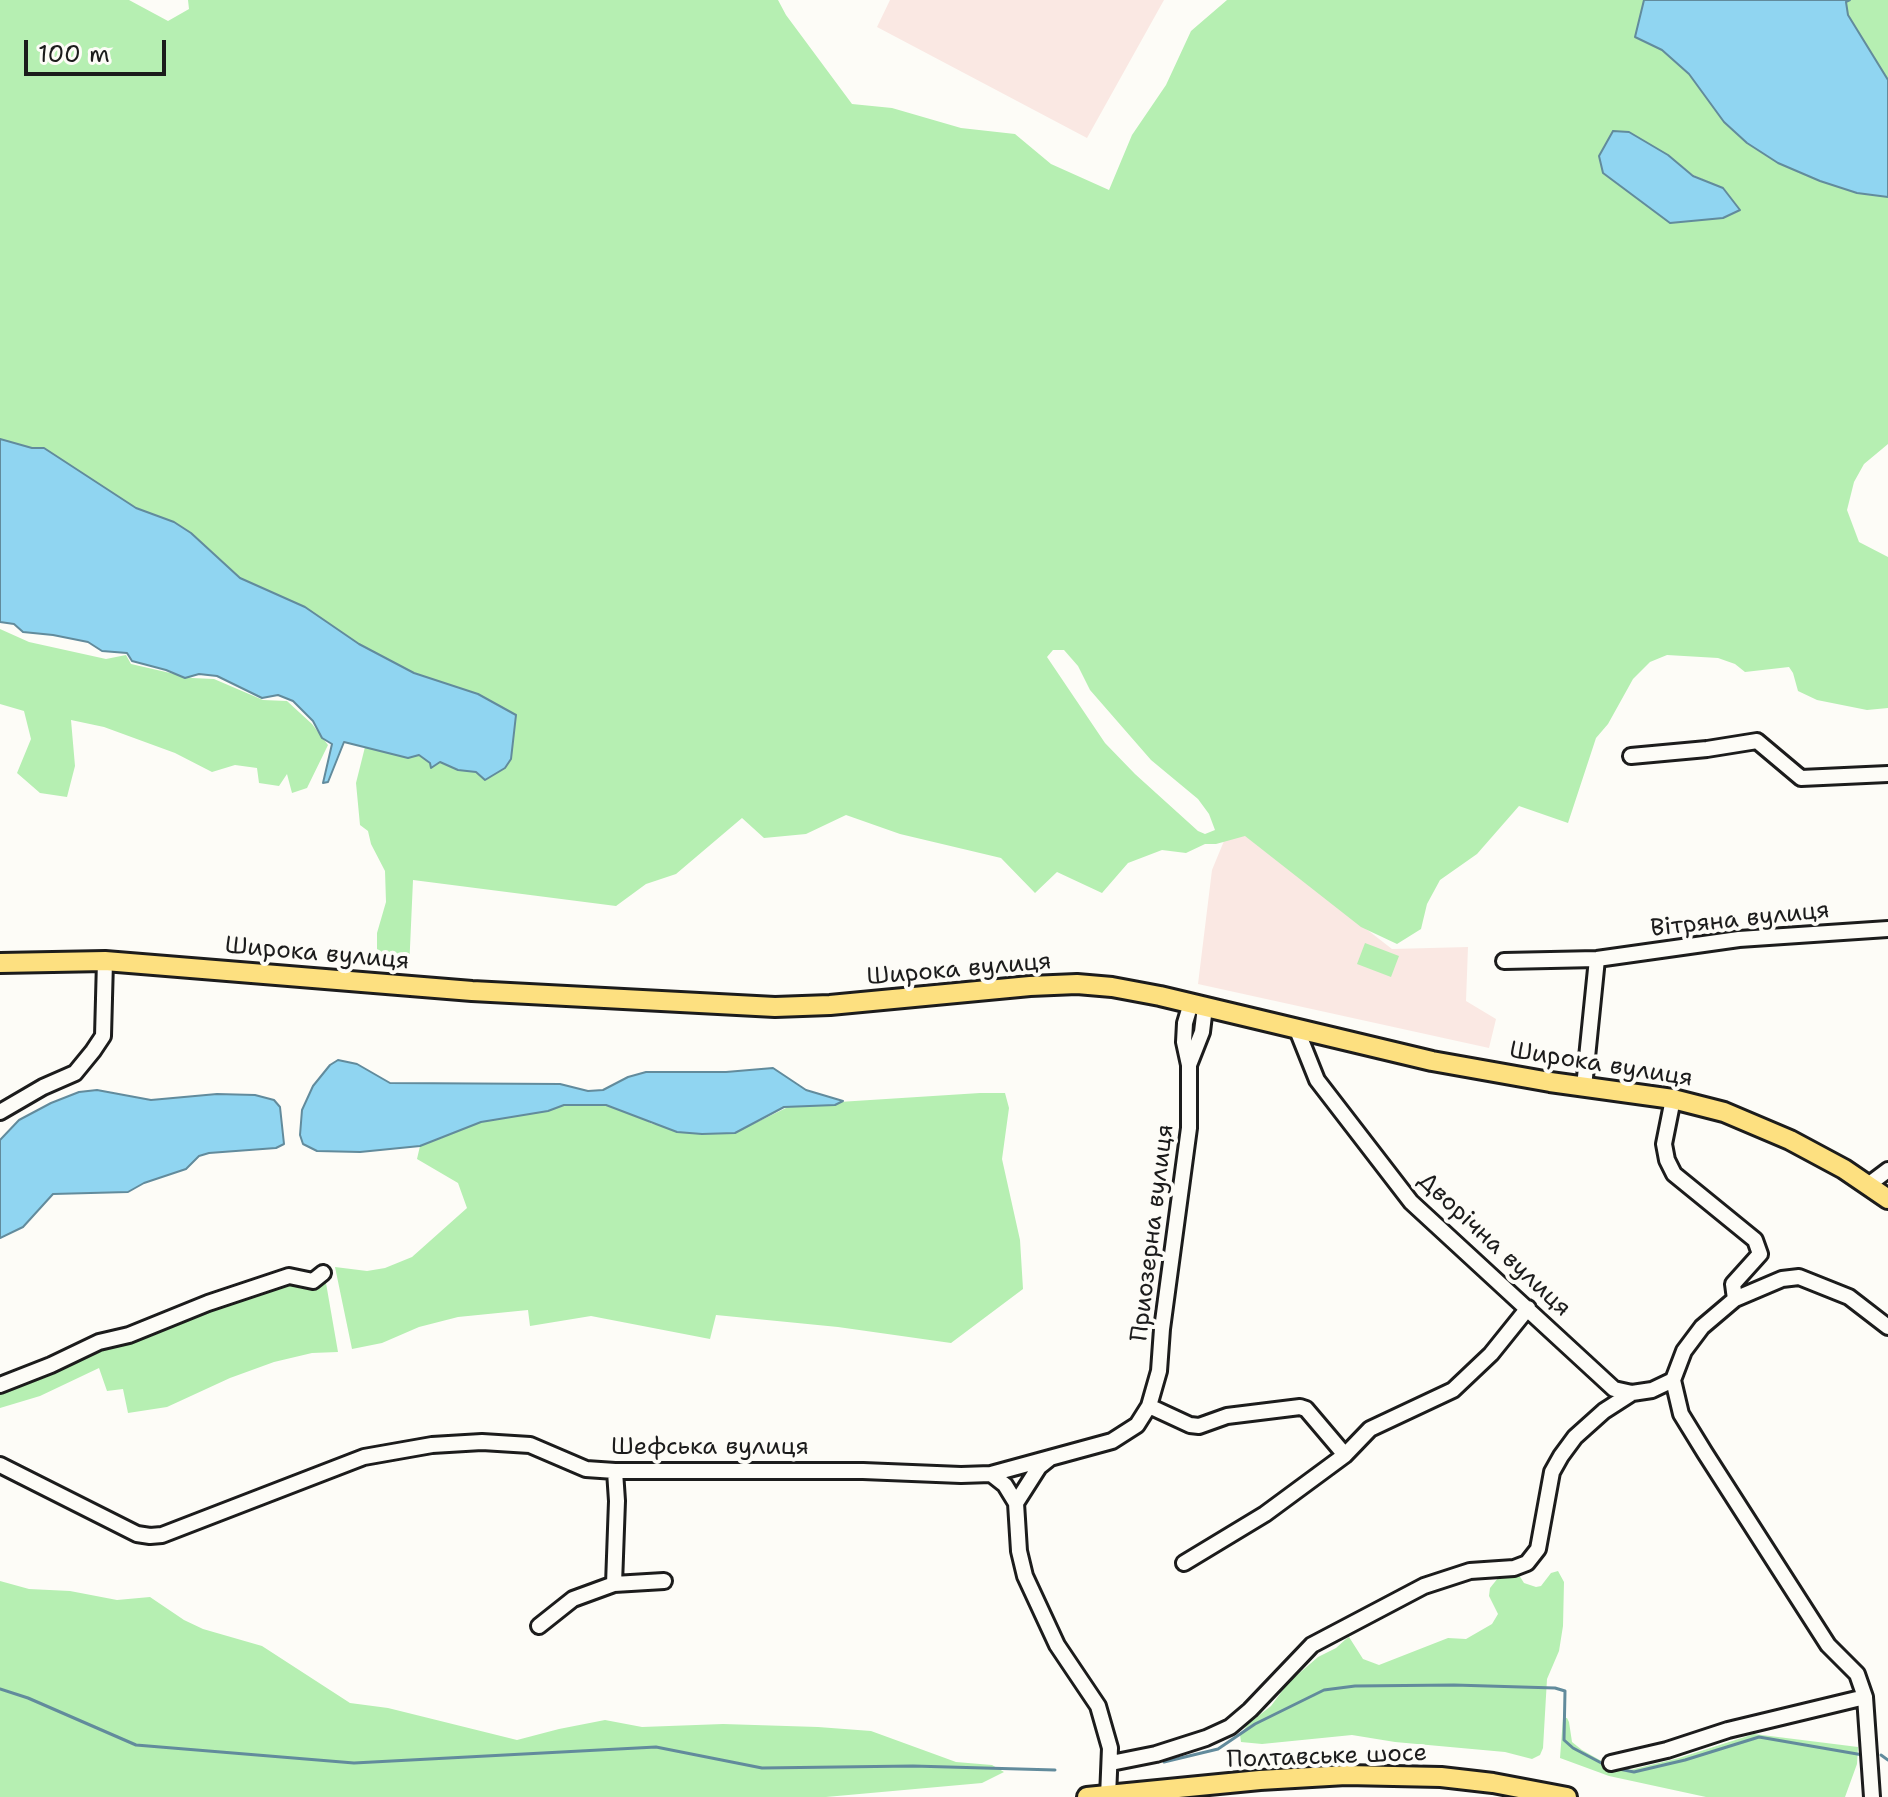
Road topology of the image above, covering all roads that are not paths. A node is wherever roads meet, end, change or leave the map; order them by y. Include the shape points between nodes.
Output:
1 (1631, 756) dead end
2 (1888, 774) edge
3 (1888, 929) edge
4 (1597, 959) junction
5 (105, 961) junction
6 (1504, 961) dead end
7 (0, 963) edge
8 (1198, 1005) junction
9 (1297, 1030) junction
10 (1584, 1087) junction
11 (1673, 1099) junction
12 (0, 1112) edge
13 (1888, 1170) edge
14 (1868, 1185) junction
15 (1888, 1199) edge
16 (323, 1273) dead end
17 (1735, 1299) junction
18 (1528, 1308) junction
19 (1888, 1327) edge
20 (1673, 1380) junction
21 (0, 1385) edge
22 (1632, 1393) junction
23 (1149, 1406) junction
24 (1345, 1455) junction
25 (1051, 1458) junction
26 (0, 1465) edge
27 (615, 1471) junction
28 (991, 1474) junction
29 (1016, 1503) junction
30 (1184, 1563) dead end
31 (664, 1581) dead end
32 (614, 1584) junction
33 (539, 1626) dead end
34 (1865, 1697) junction
35 (1111, 1763) junction
36 (1611, 1763) dead end
37 (1108, 1796) edge
38 (1087, 1797) edge
39 (1567, 1797) edge
40 (1872, 1797) edge

1 - 2 street via 1757,741 1801,778
3 - 4 street, Вітряна вулиця via 1739,939
4 - 6 street, Вітряна вулиця
4 - 10 street
5 - 7 main road, Широка вулиця
5 - 8 main road, Широка вулиця via 472,991 760,1007 1077,984
5 - 12 street via 103,1036 93,1051 75,1073
8 - 9 main road, Широка вулиця
8 - 23 street, Приозерна вулиця via 1185,1023 1189,1128 1159,1371
9 - 10 main road, Широка вулиця via 1432,1061
9 - 18 street, Дворічна вулиця via 1317,1080 1411,1202
10 - 11 main road, Широка вулиця
11 - 14 main road, Широка вулиця via 1756,1124
11 - 17 street via 1664,1144 1674,1174 1755,1240 1760,1254 1733,1284
13 - 14 street
14 - 15 main road, Широка вулиця
16 - 21 street via 313,1281 289,1276 208,1303
17 - 19 street via 1799,1277 1849,1297
17 - 20 street via 1702,1327 1684,1351
18 - 22 street, Дворічна вулиця via 1614,1389
18 - 24 street via 1453,1390 1370,1429
20 - 22 street
20 - 34 street via 1681,1414 1828,1645 1857,1674
22 - 35 street via 1584,1428 1561,1456 1552,1472 1538,1549 1527,1563 1470,1571 1424,1586 1312,1645 1230,1727 1156,1754
23 - 24 street via 1199,1426 1227,1416 1300,1407
23 - 25 street, Шефська вулиця via 1137,1425 1112,1441
24 - 30 street via 1265,1514
25 - 28 street, Шефська вулиця
25 - 29 street
26 - 27 street, Шефська вулиця via 150,1536 364,1457 432,1445 530,1445 586,1469
27 - 28 street, Шефська вулиця
27 - 32 street
28 - 29 street
29 - 35 street via 1025,1576 1057,1645 1098,1706
31 - 32 street
32 - 33 street via 573,1599
34 - 36 street
34 - 40 street
35 - 37 street
37 - 38 main road, Полтавське шосе
37 - 39 main road, Полтавське шосе via 1346,1775 1454,1779

